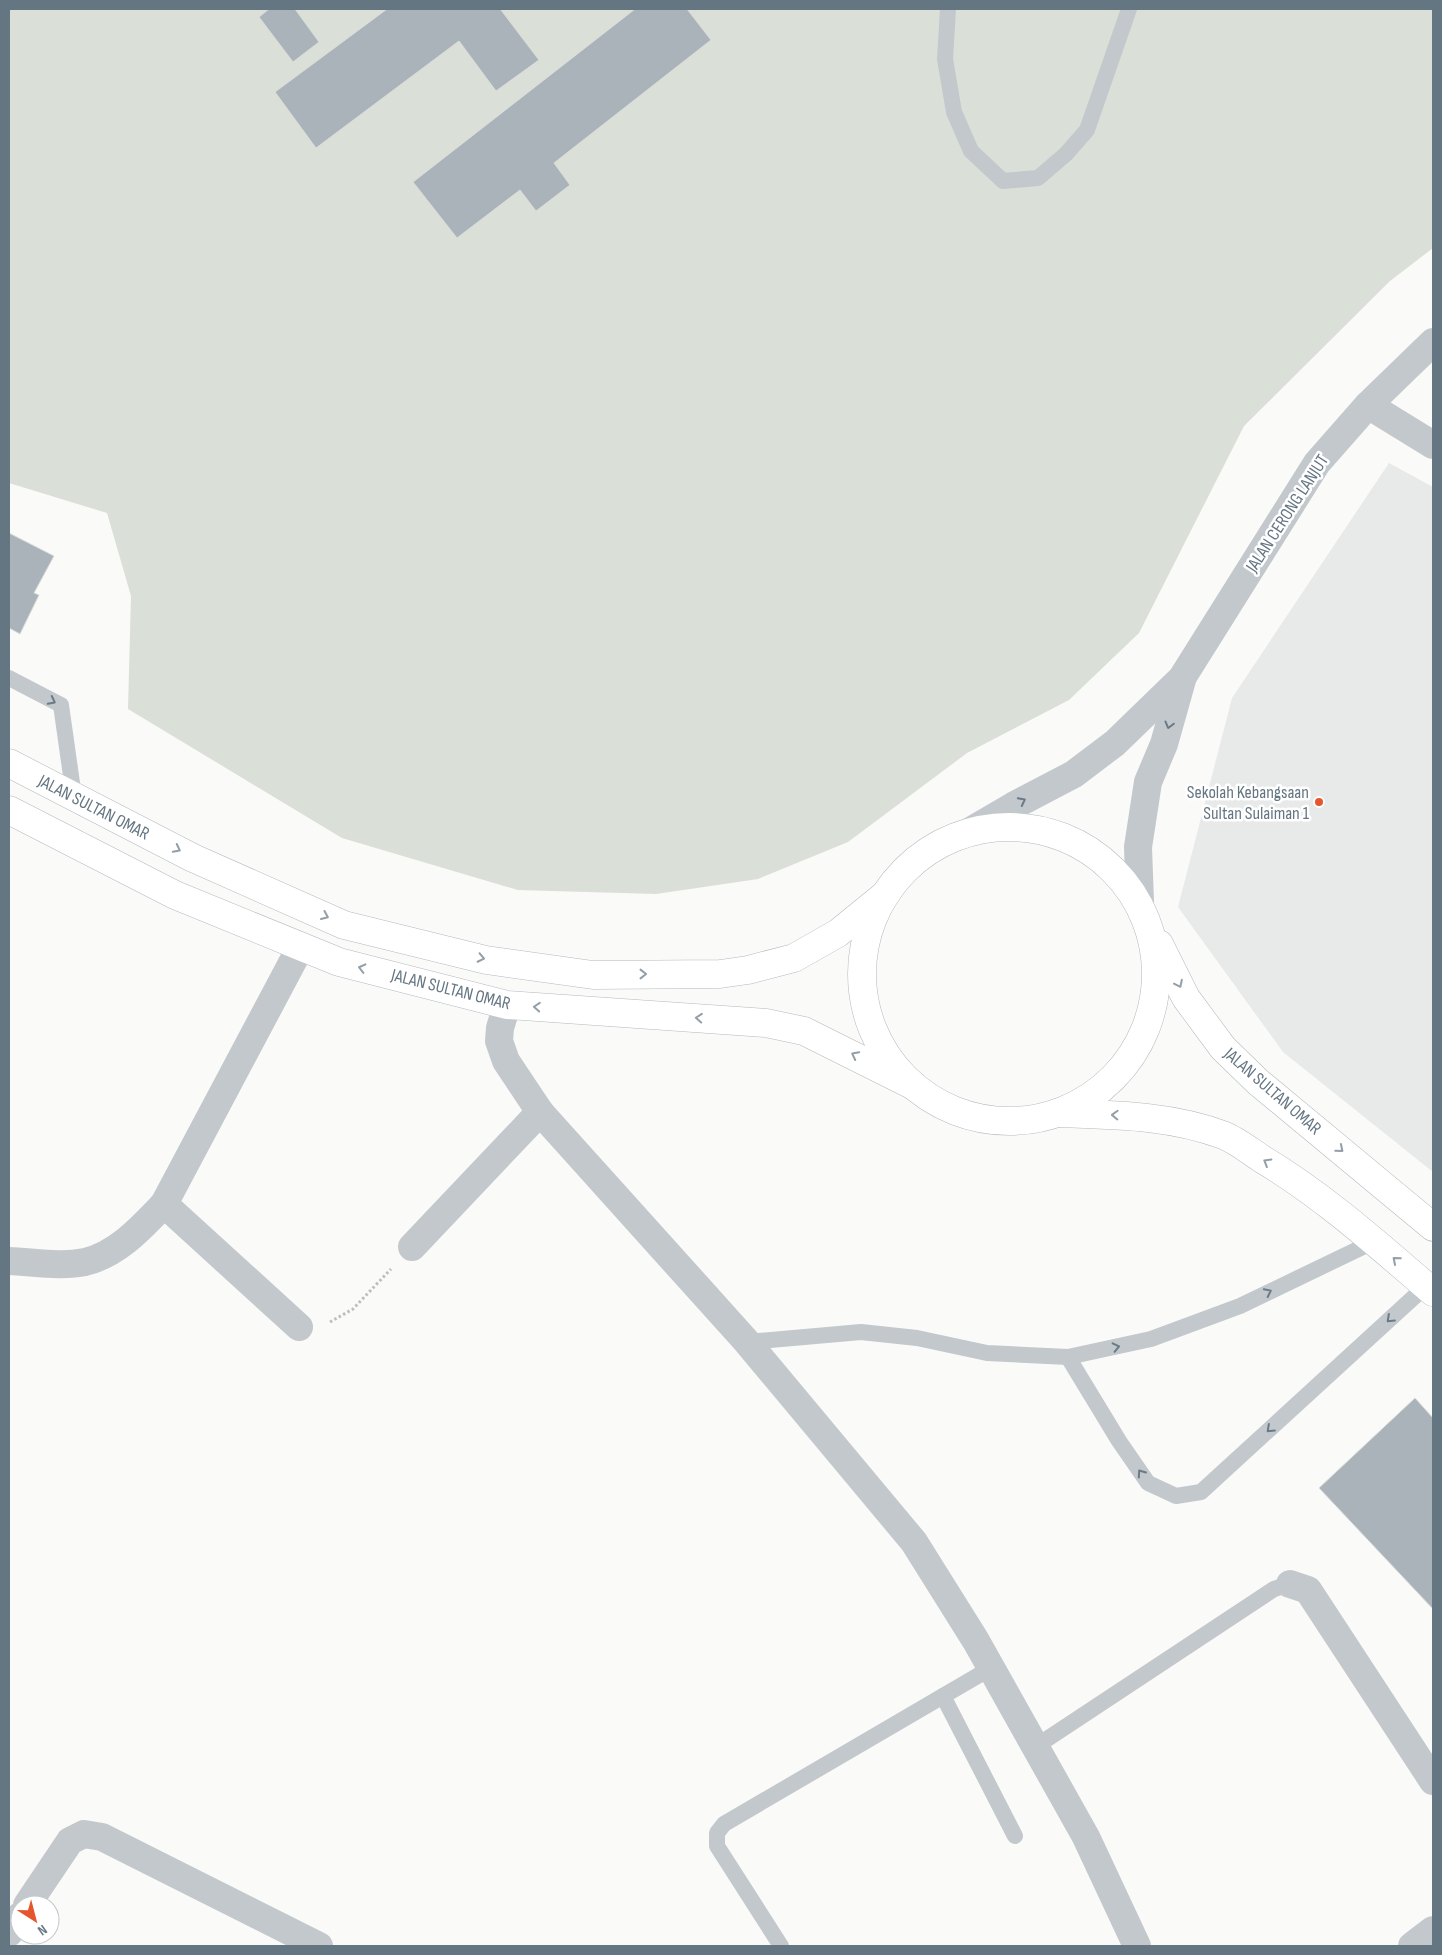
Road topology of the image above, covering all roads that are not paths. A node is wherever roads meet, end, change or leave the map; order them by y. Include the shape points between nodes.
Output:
1 (948, 9) edge
2 (1130, 9) edge
3 (1433, 342) edge
4 (1368, 405) junction
5 (1433, 446) edge
6 (9, 678) edge
7 (1182, 678) junction
8 (9, 763) edge
9 (74, 796) junction
10 (9, 810) edge
11 (965, 834) junction
12 (886, 894) junction
13 (1145, 914) junction
14 (301, 946) junction
15 (506, 1005) junction
16 (914, 1086) junction
17 (540, 1112) junction
18 (1056, 1113) junction
19 (164, 1204) junction
20 (1431, 1221) edge
21 (1375, 1241) junction
22 (412, 1247) road end
23 (9, 1261) edge
24 (1430, 1289) edge
25 (299, 1327) road end
26 (747, 1342) junction
27 (1068, 1357) junction
28 (1290, 1584) joint
29 (991, 1668) junction
30 (943, 1696) junction
31 (1035, 1747) junction
32 (1433, 1781) edge
33 (1015, 1836) dead end
34 (34, 1895) edge
35 (1433, 1930) edge
36 (302, 1943) edge
37 (781, 1946) edge
38 (1137, 1946) edge
39 (1412, 1946) edge

1 - 2 lane via 945,59 954,112 971,151 1003,181 1038,178 1087,130
3 - 4 street, JALAN CERONG LANJUT
4 - 5 street
4 - 7 street, JALAN CERONG LANJUT via 1317,463
6 -> 9 lane via 61,705
11 -> 7 street, JALAN CERONG LANJUT via 1074,774 1115,743
7 -> 13 street, JALAN CERONG LANJUT via 1164,744 1148,782 1138,847
8 - 9 main road, JALAN SULTAN OMAR
9 -> 12 main road, JALAN SULTAN OMAR via 193,858 344,925 486,960 593,974 720,974 794,958 838,933
10 - 14 main road, JALAN SULTAN OMAR via 175,895
11 - 12 main road, JALAN SULTAN OMAR via 934,847 907,868
11 - 13 main road, JALAN SULTAN OMAR via 1015,826 1064,836 1108,863
12 - 16 main road via 870,925 863,960 863,995 872,1030 889,1060
13 - 18 main road via 1158,970 1151,1017 1130,1058 1097,1092
13 -> 20 main road, JALAN SULTAN OMAR via 1186,998 1223,1048 1258,1082
15 -> 14 main road, JALAN SULTAN OMAR via 339,962
14 - 19 street
16 -> 15 main road, JALAN SULTAN OMAR via 804,1031 766,1023
15 - 17 street via 499,1040 506,1061
16 - 18 main road via 938,1103 966,1115 996,1121 1026,1120
17 - 22 street
17 - 26 street
21 -> 18 main road via 1291,1176 1224,1136 1154,1118
19 - 23 street via 137,1233 112,1251 86,1262
19 - 25 street
24 -> 21 main road
27 -> 21 lane via 1151,1339 1231,1309
24 -> 27 lane via 1201,1492 1176,1496 1148,1483
26 - 27 lane via 861,1332 917,1338 987,1354
26 - 29 street via 914,1542
28 - 31 lane via 1274,1589
28 - 32 street via 1308,1590
29 - 30 lane
29 - 31 street
30 - 33 lane
30 - 37 lane via 724,1824 717,1833 717,1846
31 - 38 street via 1086,1837
34 - 36 street via 70,1840 84,1834 102,1837
35 - 39 street

